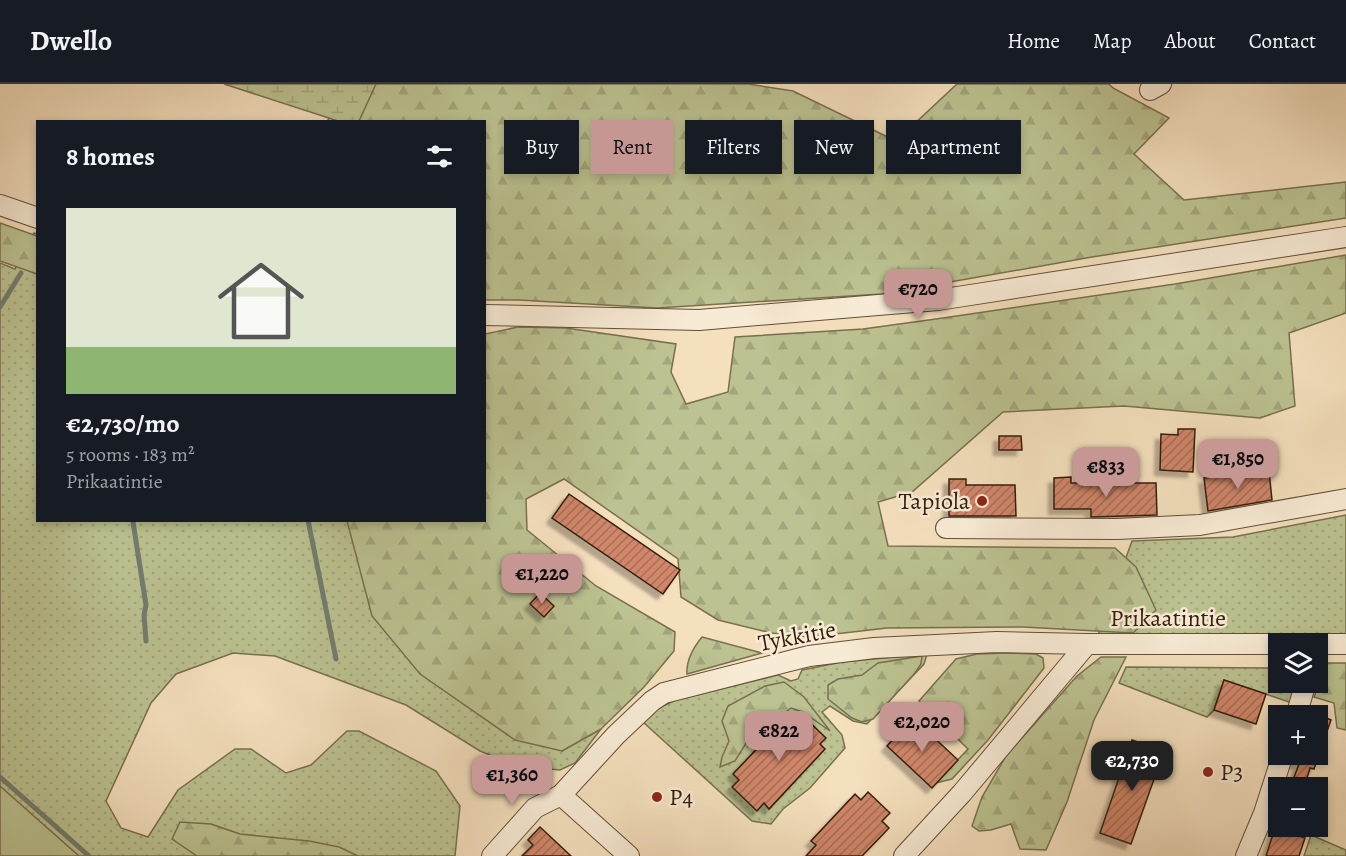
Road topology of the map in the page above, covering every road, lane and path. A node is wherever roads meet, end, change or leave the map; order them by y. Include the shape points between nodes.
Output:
1 (0, 206) edge
2 (36, 217) edge
3 (1346, 237) edge
4 (486, 315) edge
5 (1346, 499) edge
6 (946, 528) dead end
7 (1087, 644) junction
8 (1346, 644) edge
9 (1268, 645) edge
10 (1328, 645) edge
11 (1279, 765) edge
12 (561, 795) junction
13 (492, 856) edge
14 (629, 856) edge
15 (904, 856) edge
16 (1246, 856) edge

1 - 2 street
3 - 4 street via 938,300 699,320
5 - 6 street via 1190,526
7 - 9 street, Prikaatintie
7 - 12 street, Tykkitie via 997,642 874,648 787,661 664,693 616,735
7 - 15 street, Prikaatintie
8 - 10 street, Prikaatintie
11 - 16 street
12 - 13 street via 535,808
12 - 14 street

